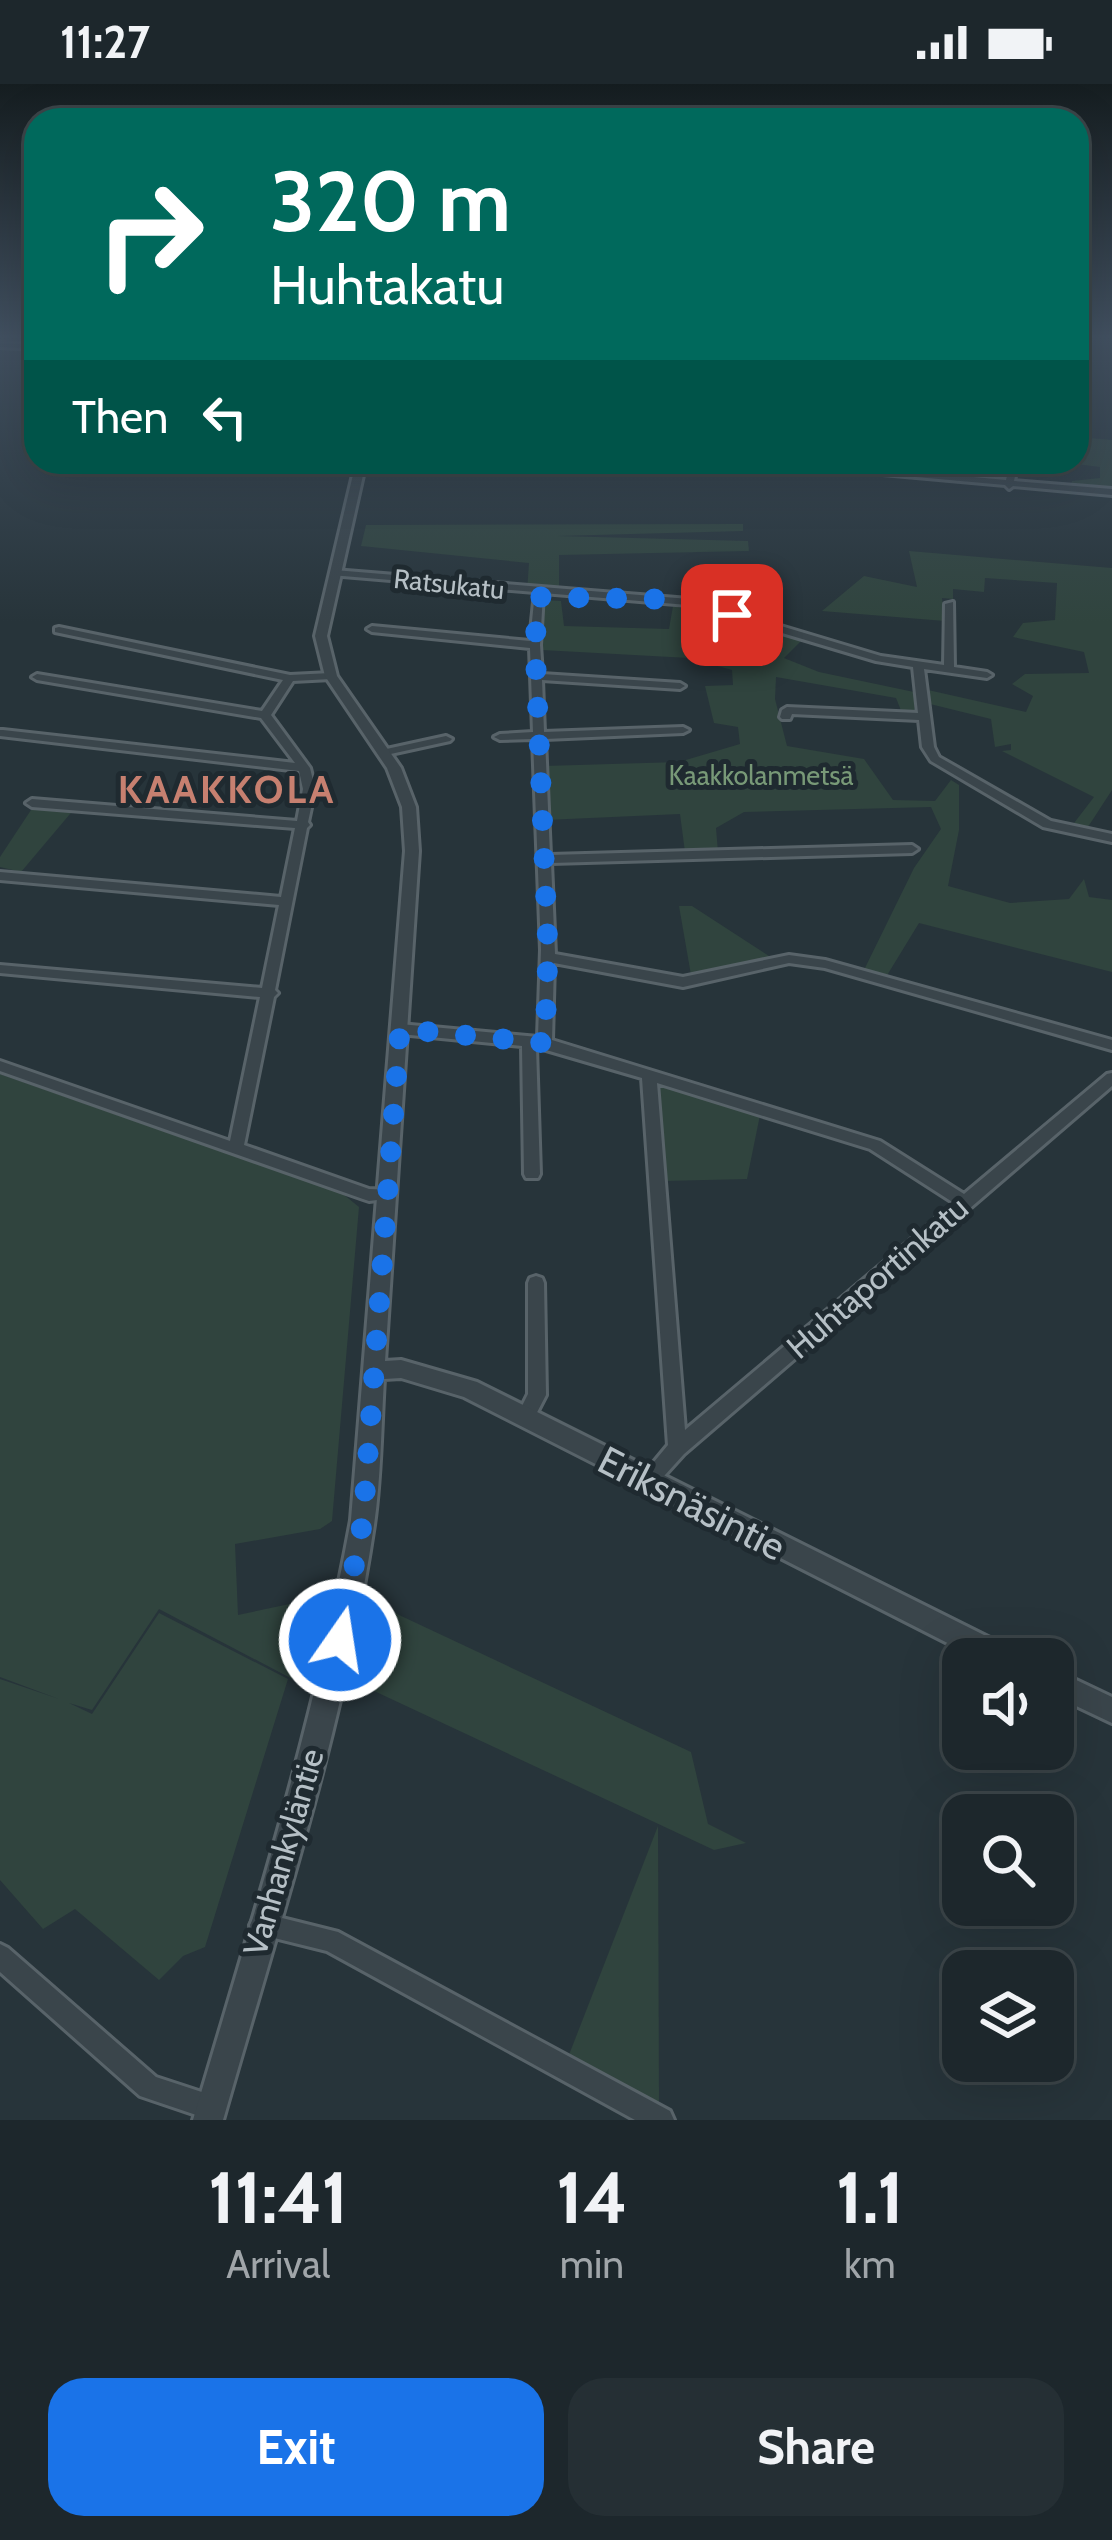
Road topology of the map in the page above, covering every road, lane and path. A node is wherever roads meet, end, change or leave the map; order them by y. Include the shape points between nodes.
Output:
1 (358, 474) edge
2 (896, 474) edge
3 (1012, 474) edge
4 (1009, 486) junction
5 (1112, 492) edge
6 (334, 573) junction
7 (539, 594) junction
8 (765, 596) dead end
9 (950, 604) dead end
10 (764, 625) junction
11 (372, 629) dead end
12 (59, 630) dead end
13 (535, 645) junction
14 (918, 665) junction
15 (949, 667) junction
16 (987, 675) dead end
17 (331, 676) junction
18 (37, 677) dead end
19 (538, 677) junction
20 (290, 678) junction
21 (680, 686) dead end
22 (265, 715) junction
23 (786, 717) dead end
24 (925, 717) junction
25 (683, 730) dead end
26 (3, 733) edge
27 (540, 736) junction
28 (500, 737) dead end
29 (446, 739) dead end
30 (386, 752) junction
31 (304, 768) junction
32 (32, 803) dead end
33 (304, 825) junction
34 (1112, 838) edge
35 (912, 849) dead end
36 (544, 859) junction
37 (0, 876) edge
38 (287, 902) junction
39 (548, 957) junction
40 (0, 969) edge
41 (271, 993) junction
42 (400, 1029) junction
43 (537, 1042) junction
44 (1112, 1046) edge
45 (0, 1066) edge
46 (649, 1076) junction
47 (1112, 1078) edge
48 (237, 1145) junction
49 (532, 1174) dead end
50 (388, 1193) junction
51 (964, 1202) junction
52 (536, 1282) dead end
53 (372, 1371) junction
54 (525, 1418) junction
55 (677, 1448) junction
56 (648, 1480) junction
57 (963, 1638) edge
58 (1074, 1692) edge
59 (1112, 1710) edge
60 (262, 1925) junction
61 (0, 1956) edge
62 (210, 2113) edge
63 (661, 2120) edge

1 - 6 street, Vanhankyläntie
2 - 4 street
3 - 4 street
4 - 5 street
6 - 7 street, Ratsukatu
6 - 17 street, Vanhankyläntie via 321,636
7 - 10 street, Ratsukatu via 689,602
7 - 13 street
8 - 10 street
9 - 15 street
10 - 14 street, Ratsukatu
11 - 13 street
12 - 20 street
13 - 19 street
14 - 15 street, Ratsukatu
14 - 24 street
15 - 16 street, Ratsukatu
17 - 20 street
17 - 30 street, Vanhankyläntie
18 - 22 street
19 - 21 street
19 - 27 street
20 - 22 street
22 - 31 street
23 - 24 street via 787,710
24 - 34 street via 928,747 943,765 1047,824
25 - 27 street
26 - 31 street
27 - 28 street
27 - 36 street
29 - 30 street
30 - 42 street, Vanhankyläntie via 411,831
31 - 33 street
32 - 33 street
33 - 38 street
35 - 36 street
36 - 39 street
37 - 38 street
38 - 41 street
39 - 43 street
39 - 44 street via 683,982 789,959 825,964
40 - 41 street
41 - 48 street
42 - 43 street
42 - 50 street, Vanhankyläntie
43 - 46 street
43 - 49 street
45 - 48 street
46 - 51 street via 875,1145
46 - 55 street
47 - 51 street, Huhtaportinkatu
48 - 50 street via 368,1195
50 - 53 street, Vanhankyläntie
51 - 55 street, Huhtaportinkatu
52 - 54 street via 537,1395
53 - 54 street, Eriksnäsintie via 427,1375
53 - 60 street, Vanhankyläntie via 354,1582
54 - 56 street, Eriksnäsintie
55 - 56 street, Huhtaportinkatu
56 - 57 street, Eriksnäsintie
58 - 59 street
60 - 62 street, Vanhankyläntie
60 - 63 street via 330,1940
61 - 62 street via 148,2087

